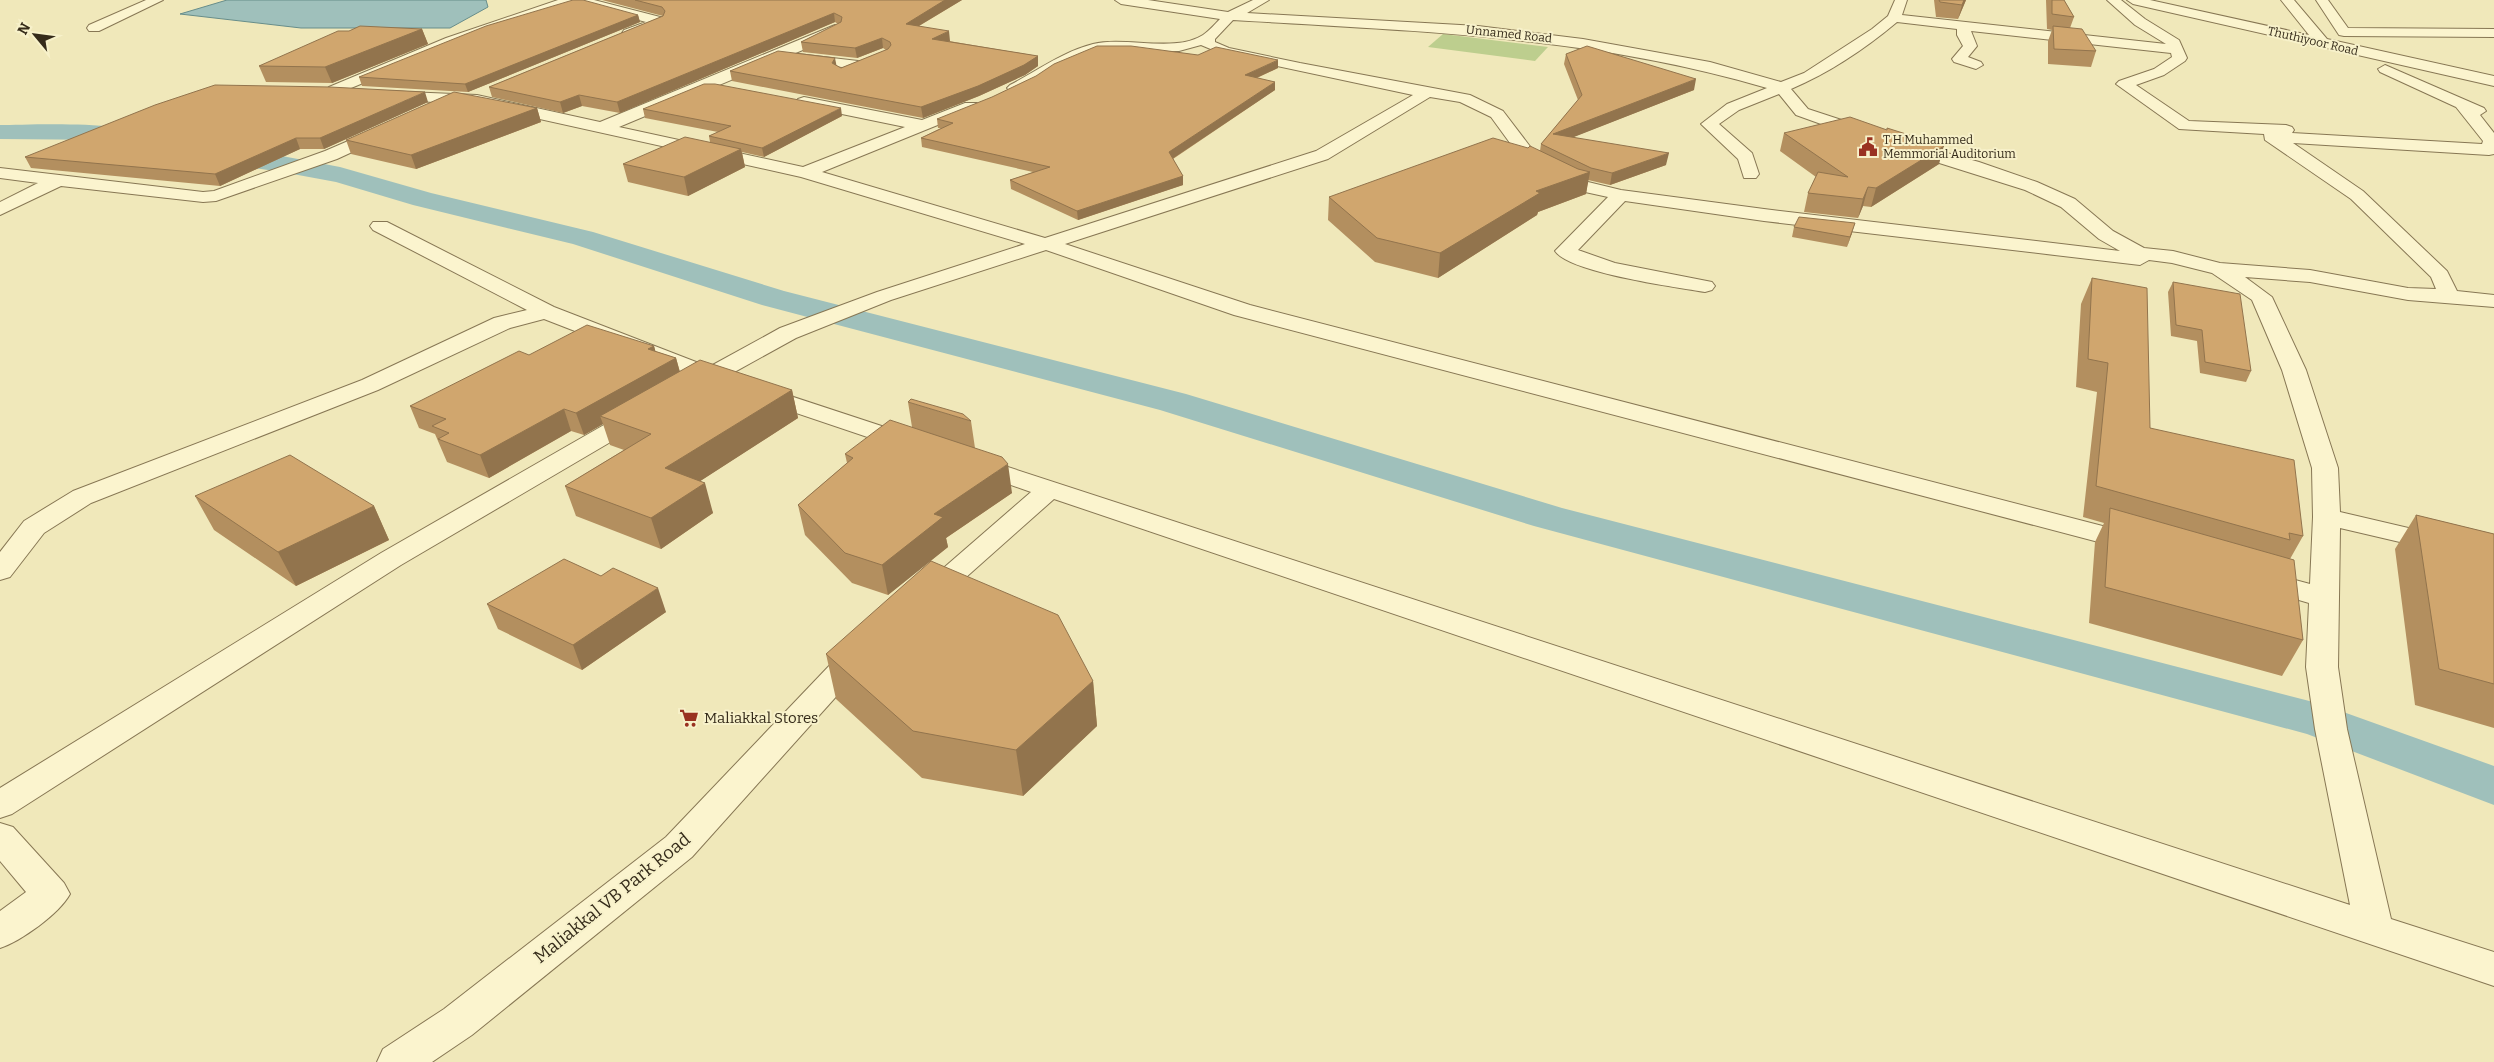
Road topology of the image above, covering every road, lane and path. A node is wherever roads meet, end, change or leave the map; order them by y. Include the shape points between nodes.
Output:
1 (157, 0) edge
2 (572, 0) edge
3 (579, 0) edge
4 (1121, 0) edge
5 (1263, 0) edge
6 (1901, 0) edge
7 (2113, 0) edge
8 (2133, 0) edge
9 (2287, 0) edge
10 (2322, 0) edge
11 (1230, 16) junction
12 (1894, 18) junction
13 (1964, 26) junction
14 (94, 28) dead end
15 (836, 28) edge
16 (2344, 32) junction
17 (2494, 33) edge
18 (1208, 38) junction
19 (614, 40) edge
20 (2322, 42) junction
21 (2178, 50) junction
22 (2351, 50) junction
23 (779, 55) junction
24 (875, 58) edge
25 (858, 65) junction
26 (1976, 65) dead end
27 (2494, 70) edge
28 (838, 74) edge
29 (2494, 81) edge
30 (700, 87) junction
31 (1782, 87) junction
32 (497, 88) edge
33 (315, 89) edge
34 (736, 89) edge
35 (334, 90) junction
36 (1416, 90) junction
37 (1004, 92) edge
38 (785, 98) edge
39 (463, 99) junction
40 (986, 100) edge
41 (2461, 104) junction
42 (424, 113) edge
43 (2494, 118) edge
44 (398, 124) edge
45 (922, 126) junction
46 (601, 128) junction
47 (2286, 130) dead end
48 (2491, 151) edge
49 (0, 173) edge
50 (805, 173) junction
51 (1750, 174) dead end
52 (60, 179) junction
53 (1621, 195) junction
54 (0, 208) edge
55 (380, 226) dead end
56 (1046, 244) junction
57 (2219, 269) junction
58 (1705, 286) dead end
59 (2449, 296) junction
60 (2494, 301) edge
61 (546, 312) junction
62 (708, 376) junction
63 (1050, 489) junction
64 (2327, 517) junction
65 (2161, 550) edge
66 (2494, 556) edge
67 (0, 572) edge
68 (2237, 572) edge
69 (2323, 597) junction
70 (0, 805) edge
71 (0, 837) edge
72 (2374, 928) junction
73 (0, 932) edge
74 (2494, 969) edge
75 (398, 1062) edge

1 - 14 street
2 - 35 street via 444,42
3 - 19 street via 659,21
4 - 11 street, Unnamed Road
5 - 11 street
6 - 12 street
7 - 21 street via 2174,43
8 - 20 street, Thuthiyoor Road
9 - 20 street
10 - 16 street
11 - 18 street
11 - 31 street, Unnamed Road via 1407,24 1535,36 1700,65
12 - 13 street
12 - 31 street via 1809,76
13 - 21 street
13 - 26 street via 1964,35 1970,46 1959,59
15 - 23 street
16 - 17 street
16 - 27 street
18 - 36 street via 1208,44 1226,51
18 - 37 street via 1179,47 1095,48 1049,67 1032,80
20 - 22 street, Thuthiyoor Road
21 - 47 street via 2180,58 2159,72 2124,84 2185,126
22 - 29 street, Thuthiyoor Road
22 - 41 street
23 - 25 street
23 - 30 street
24 - 25 street
25 - 28 street
30 - 34 street via 716,85
30 - 46 street
31 - 51 street via 1733,107 1709,124 1746,157
31 - 57 street via 1802,112 2031,186 2060,200 2106,235 2139,253 2173,257
32 - 39 street
33 - 35 street
35 - 39 street
36 - 53 street via 1464,98 1497,114 1532,161 1582,186
36 - 56 street via 1423,96 1322,155
38 - 45 street
39 - 42 street
39 - 46 street
40 - 45 street
41 - 43 street
41 - 48 street via 2492,141
44 - 52 street via 331,155 225,194 203,197
45 - 50 street
46 - 50 street
48 - 59 street via 2271,136 2357,196 2440,275
49 - 52 street
50 - 56 street
52 - 54 street
53 - 57 street via 1764,216
53 - 58 street via 1565,251 1594,263
55 - 61 street
56 - 62 street via 884,296 788,333
56 - 65 street via 1242,310
57 - 59 street via 2310,276 2408,294
57 - 64 street via 2261,297 2294,370 2325,468
59 - 60 street
61 - 62 street
61 - 67 street via 502,323 370,385 82,496 34,527
62 - 63 street
62 - 70 street via 391,559
63 - 72 street
63 - 75 street, Maliakkal VB Park Road via 840,673 679,847 458,1022
64 - 66 street
64 - 69 street
68 - 69 street
69 - 72 street via 2322,667 2330,723
71 - 73 street via 51,894
72 - 74 street

